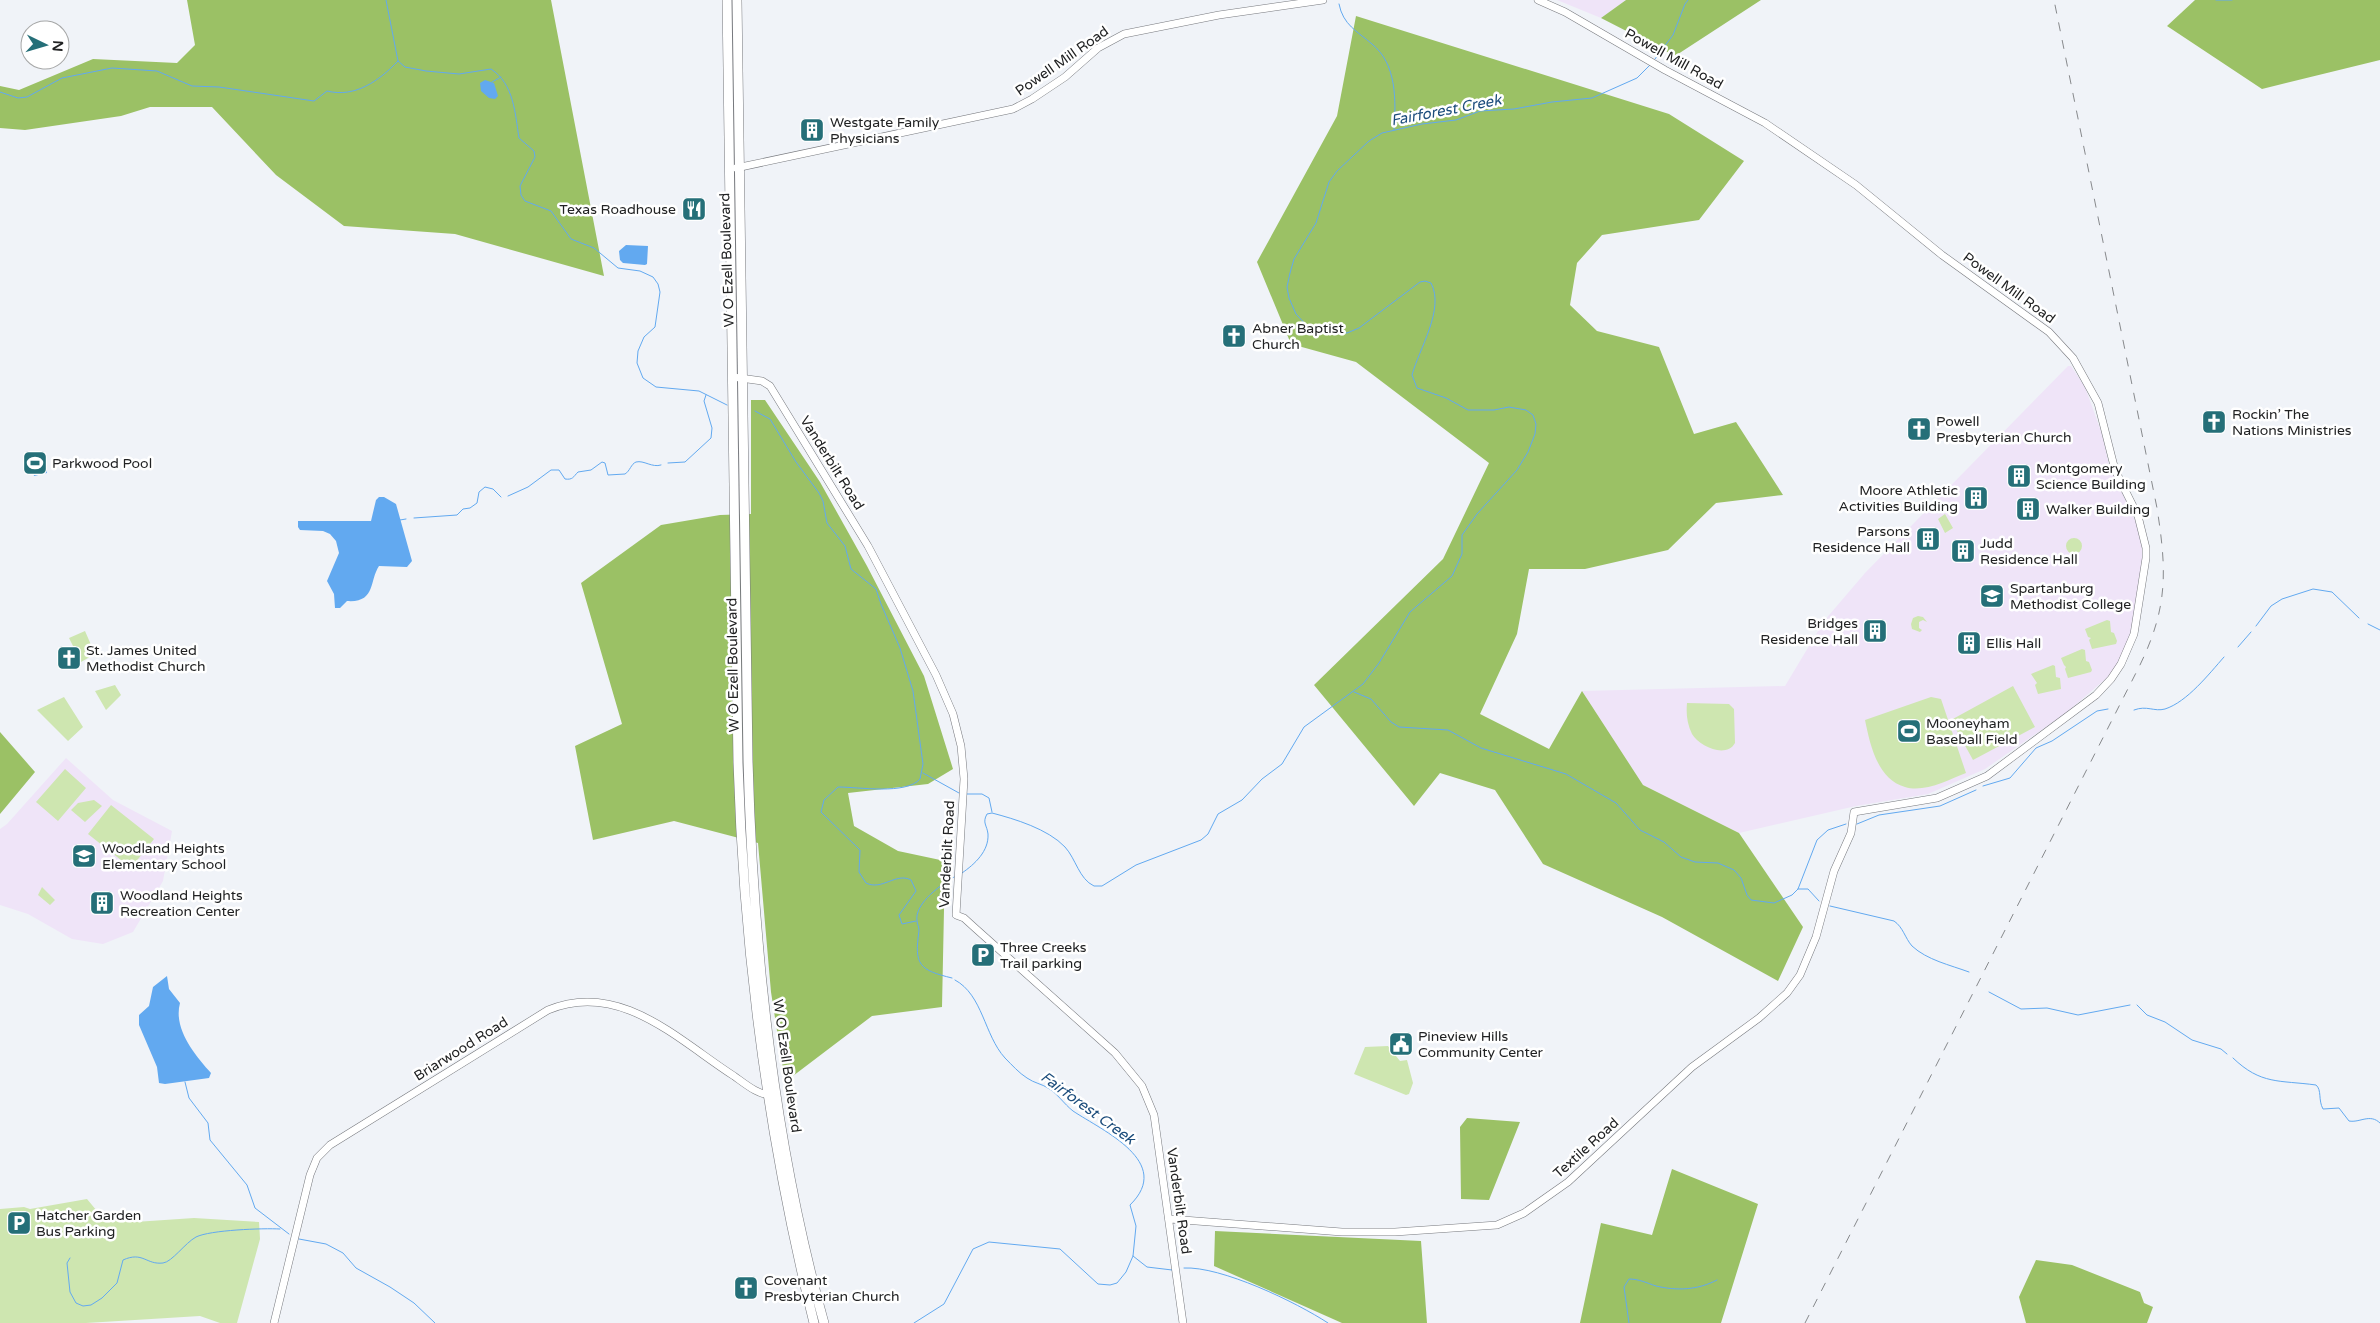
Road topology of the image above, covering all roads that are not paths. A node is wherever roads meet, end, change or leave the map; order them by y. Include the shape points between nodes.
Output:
1 (727, 0) edge
2 (737, 0) edge
3 (1323, 0) edge
4 (1538, 0) edge
5 (733, 168) junction
6 (733, 377) junction
7 (744, 378) junction
8 (1854, 812) joint
9 (745, 818) junction
10 (760, 1007) junction
11 (767, 1095) junction
12 (777, 1095) junction
13 (1170, 1219) junction
14 (274, 1323) edge
15 (814, 1323) edge
16 (824, 1323) edge
17 (1183, 1323) edge

1 - 5 main road, W O Ezell Boulevard
2 - 5 main road, W O Ezell Boulevard
3 - 5 street, Powell Mill Road via 1135,30 1098,48 1065,78 1013,109
4 - 8 street, Powell Mill Road via 1754,117 1856,185 1942,255 2058,340 2079,368 2098,403 2118,478 2143,533 2146,558 2134,634 2121,664 2101,690 1997,769 1968,786 1929,800
5 - 6 main road, W O Ezell Boulevard
5 - 7 main road, W O Ezell Boulevard
6 - 7 street, Vanderbilt Road
6 - 9 main road, W O Ezell Boulevard
7 - 9 main road, W O Ezell Boulevard
7 - 13 street, Vanderbilt Road via 770,386 845,507 909,623 953,714 962,756 963,789 956,915 970,923 1115,1053 1142,1086 1154,1115
8 - 13 street, Textile Road via 1816,937 1800,975 1788,993 1692,1067 1568,1182 1524,1213 1497,1225 1395,1232 1342,1232
9 - 10 main road, W O Ezell Boulevard via 755,910
10 - 11 main road, W O Ezell Boulevard
10 - 12 main road, W O Ezell Boulevard
11 - 12 street
11 - 14 street, Briarwood Road via 631,1009 589,1001 548,1010 320,1153 310,1175
11 - 15 main road, W O Ezell Boulevard
12 - 16 main road, W O Ezell Boulevard via 802,1232
13 - 17 street, Vanderbilt Road

